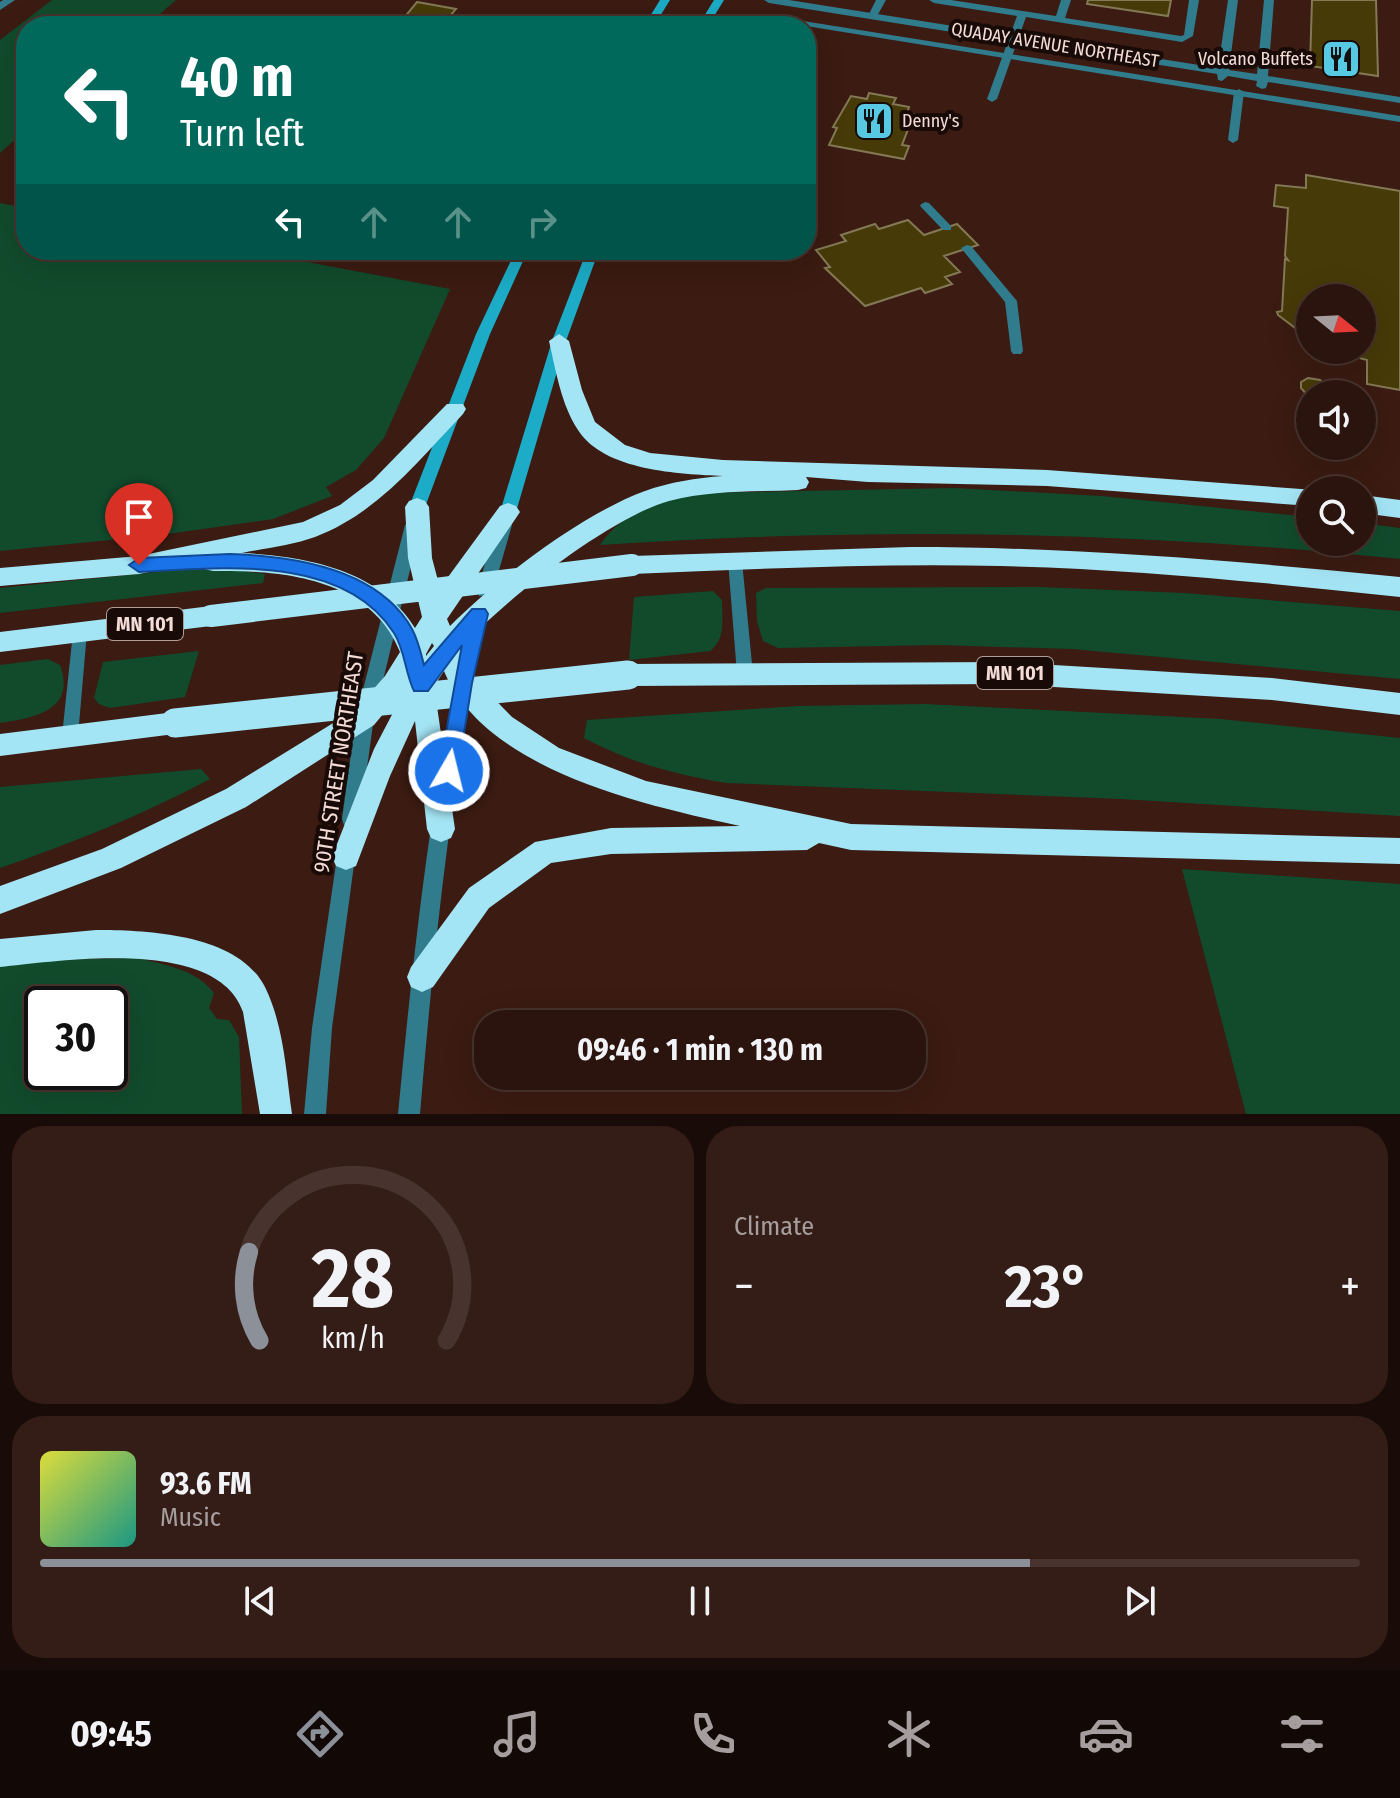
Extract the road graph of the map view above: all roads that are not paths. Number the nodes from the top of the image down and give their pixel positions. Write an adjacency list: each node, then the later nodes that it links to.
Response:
1 (10, 0): 10 (street)
2 (769, 0): 12 (street, QUADAY AVENUE NORTHEAST)
3 (881, 0): 12 (lane)
4 (934, 0): 9 (lane)
5 (1066, 0): 13 (lane)
6 (1194, 0): 13 (lane)
7 (1233, 0): 17 (street)
8 (1269, 0): 18 (street)
9 (994, 5): 11 (lane)
10 (0, 7)
11 (1022, 14): 13 (lane); 15 (lane)
12 (873, 16): 15 (street, QUADAY AVENUE NORTHEAST)
13 (1060, 20)
14 (816, 26): 16 (street, QUADAY AVENUE NORTHEAST)
15 (1014, 39): 16 (lane); 17 (street, QUADAY AVENUE NORTHEAST)
16 (1008, 55): 19 (street, QUADAY AVENUE NORTHEAST); 22 (lane)
17 (1223, 70): 18 (street, QUADAY AVENUE NORTHEAST); 19 (street)
18 (1263, 77): 21 (street); 23 (street, QUADAY AVENUE NORTHEAST)
19 (1220, 89): 20 (street, QUADAY AVENUE NORTHEAST)
20 (1239, 92): 21 (street, QUADAY AVENUE NORTHEAST); 25 (lane)
21 (1261, 95): 24 (street, QUADAY AVENUE NORTHEAST)
22 (992, 99)
23 (1400, 100)
24 (1400, 119)
25 (1233, 140)
26 (925, 205): 27 (lane)
27 (947, 228)
28 (967, 248): 32 (lane)
29 (517, 260): 33 (main road, 90TH STREET NORTHEAST)
30 (589, 260): 31 (main road)
31 (559, 341): 34 (highway); 39 (main road)
32 (1017, 351)
33 (455, 409): 37 (main road, 90TH STREET NORTHEAST); 41 (highway)
34 (868, 474): 35 (highway); 45 (highway)
35 (1296, 496)
36 (1376, 506): 38 (highway)
37 (417, 507): 44 (street, 90TH STREET NORTHEAST); 46 (highway)
38 (1400, 509)
39 (508, 512): 45 (street); 46 (highway)
40 (735, 561): 43 (highway, MN 101); 47 (highway, MN 101, bridge); 51 (lane)
41 (139, 565): 42 (highway); 44 (highway)
42 (0, 577)
43 (1400, 587)
44 (389, 613): 50 (highway); 55 (street, 90TH STREET NORTHEAST)
45 (479, 614): 49 (highway); 52 (street)
46 (435, 620): 49 (highway); 50 (highway)
47 (80, 632): 48 (highway, MN 101); 56 (lane)
48 (0, 642)
49 (446, 649): 52 (highway); 53 (highway)
50 (412, 656): 53 (highway); 55 (highway)
51 (745, 674): 54 (highway, MN 101); 56 (highway, MN 101, bridge)
52 (462, 683): 58 (street); 59 (highway)
53 (421, 685): 58 (highway); 61 (highway)
54 (1400, 704)
55 (365, 717): 61 (street, 90TH STREET NORTHEAST); 62 (highway)
56 (70, 736): 57 (highway, MN 101)
57 (0, 745)
58 (441, 829): 64 (street)
59 (851, 837): 60 (highway); 64 (highway)
60 (1400, 851)
61 (346, 857): 66 (street, 90TH STREET NORTHEAST)
62 (0, 900)
63 (0, 953): 65 (highway)
64 (422, 977): 67 (street)
65 (276, 1114)
66 (315, 1114)
67 (409, 1114)

